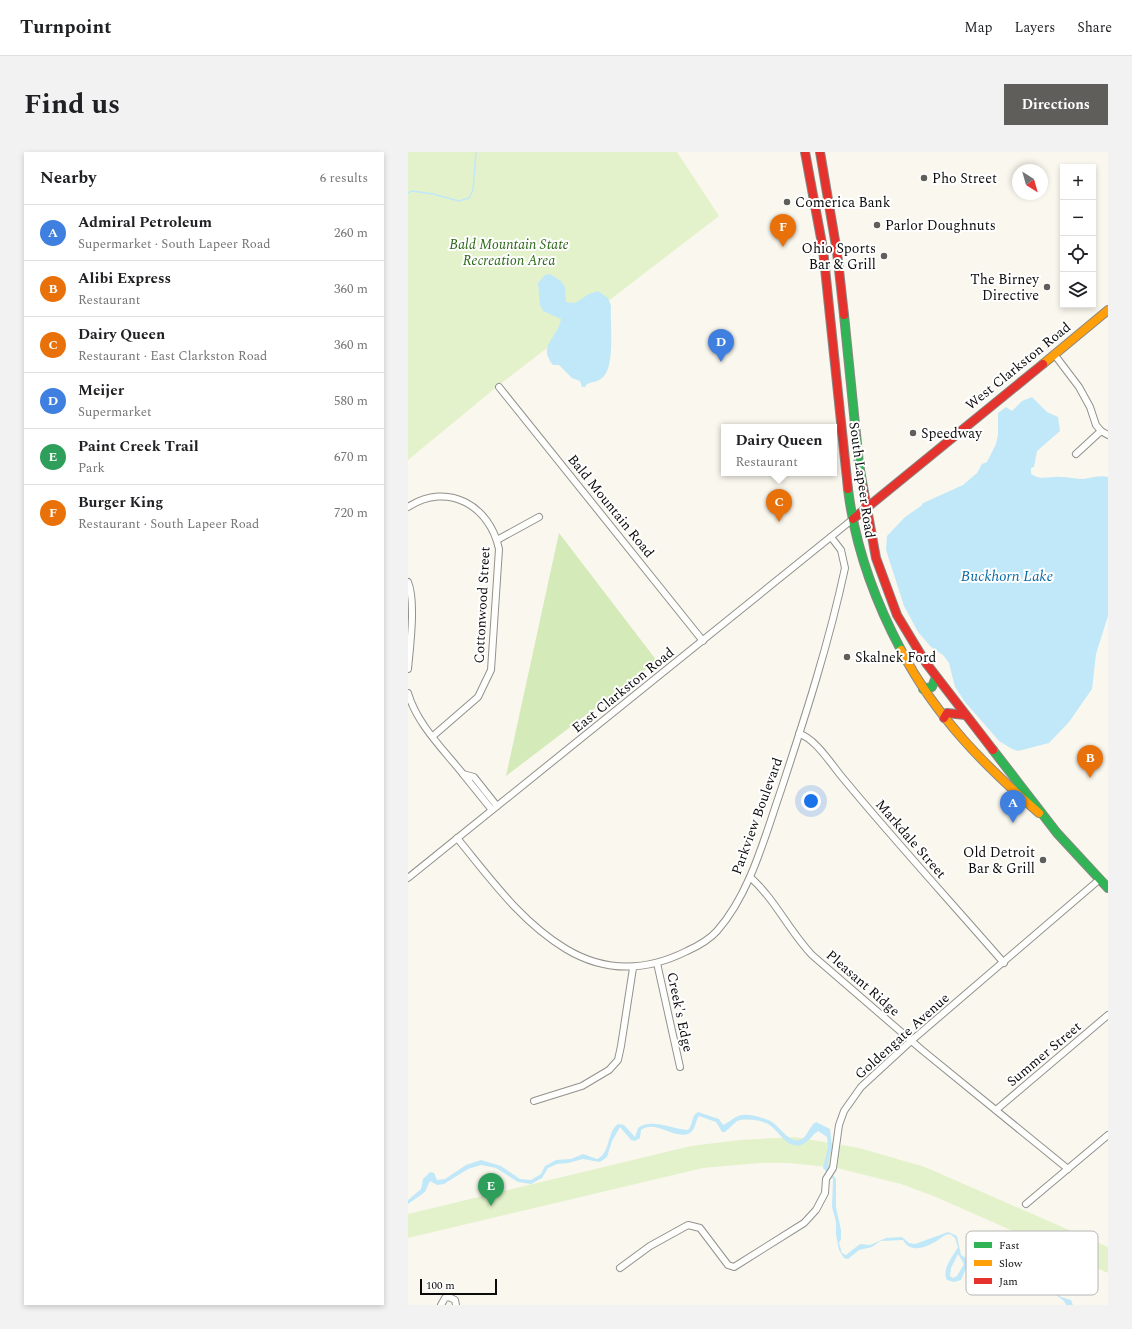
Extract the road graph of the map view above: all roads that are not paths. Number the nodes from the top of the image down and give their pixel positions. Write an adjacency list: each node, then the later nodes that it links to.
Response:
1 (805, 152): 4 (main road, South Lapeer Road)
2 (820, 152): 5 (main road, South Lapeer Road)
3 (1108, 310): 6 (main road, West Clarkston Road)
4 (830, 318): 5 (main road); 7 (main road, South Lapeer Road)
5 (844, 319): 11 (main road, South Lapeer Road)
6 (1054, 354): 9 (street); 14 (main road, West Clarkston Road)
7 (835, 364): 11 (main road); 16 (main road, South Lapeer Road)
8 (498, 387): 20 (street, Bald Mountain Road)
9 (1101, 431): 10 (street); 12 (street)
10 (1108, 435)
11 (856, 437): 14 (main road, South Lapeer Road)
12 (1076, 454)
13 (408, 506): 18 (street, Cottonwood Street)
14 (866, 508): 16 (main road, West Clarkston Road); 22 (main road, South Lapeer Road)
15 (539, 517): 18 (street)
16 (853, 519): 17 (street, East Clarkston Road); 23 (main road, South Lapeer Road)
17 (831, 537): 20 (street, East Clarkston Road); 27 (street, Parkview Boulevard)
18 (497, 540): 28 (street, Cottonwood Street)
19 (408, 582): 21 (street)
20 (703, 641): 29 (street, East Clarkston Road)
21 (408, 668)
22 (936, 677): 23 (main road); 25 (main road, South Lapeer Road)
23 (923, 689): 26 (main road, South Lapeer Road)
24 (408, 693): 28 (street)
25 (965, 715): 26 (main road); 30 (main road, South Lapeer Road)
26 (944, 718): 30 (main road, South Lapeer Road)
27 (799, 734): 32 (street, Parkview Boulevard); 37 (street, Markdale Street)
28 (433, 736): 29 (street)
29 (494, 808): 31 (street, East Clarkston Road)
30 (1049, 822): 34 (main road, South Lapeer Road)
31 (457, 838): 33 (street, East Clarkston Road); 38 (street, Parkview Boulevard)
32 (750, 877): 36 (street, Parkview Boulevard); 40 (street, Pleasant Ridge)
33 (408, 878)
34 (1100, 879): 35 (main road, South Lapeer Road); 37 (street, Goldengate Avenue)
35 (1108, 888)
36 (657, 963): 38 (street, Parkview Boulevard); 41 (street, Creek's Edge)
37 (1004, 963): 40 (street, Goldengate Avenue)
38 (633, 968): 42 (street)
39 (1108, 1015): 43 (street, Summer Street)
40 (911, 1040): 43 (street, Pleasant Ridge); 47 (street, Goldengate Avenue)
41 (680, 1067)
42 (534, 1101)
43 (996, 1110): 45 (street, Pleasant Ridge)
44 (1108, 1135): 45 (street)
45 (1068, 1169): 46 (street)
46 (1026, 1204)
47 (620, 1268)
48 (441, 1305): 49 (street)
49 (456, 1305)

